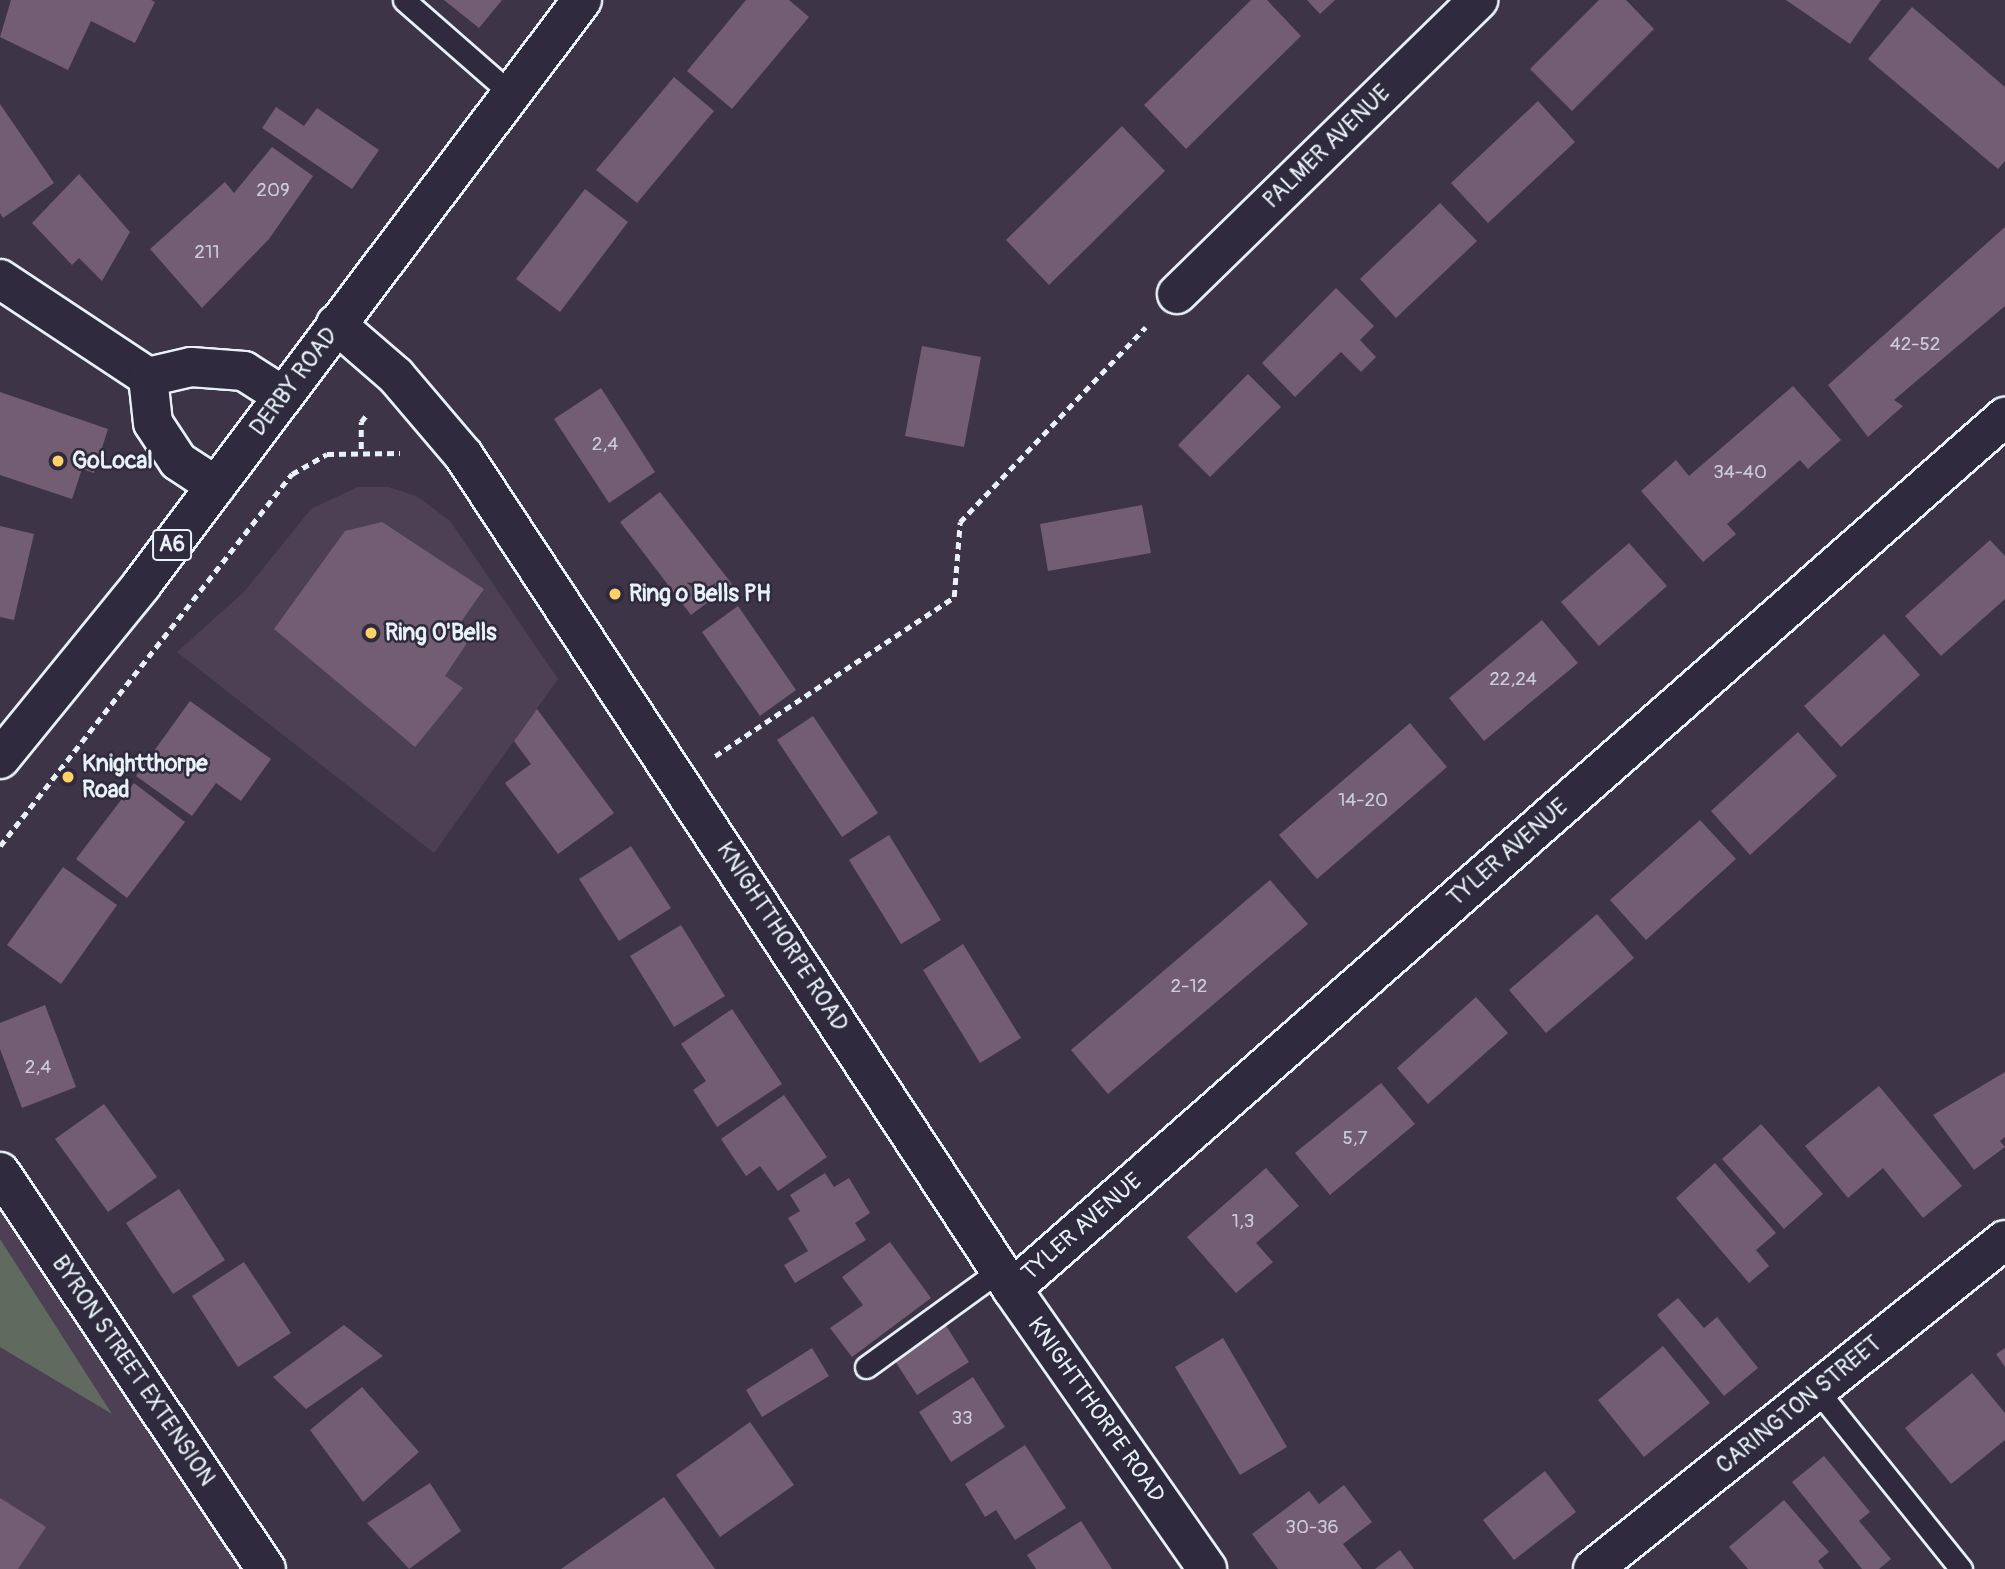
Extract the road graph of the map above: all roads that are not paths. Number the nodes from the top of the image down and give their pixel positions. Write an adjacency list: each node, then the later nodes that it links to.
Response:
1 (404, 0): 4 (lane)
2 (582, 0): 4 (main road, DERBY ROAD / A6)
3 (1478, 0): 6 (main road, PALMER AVENUE)
4 (509, 92): 7 (main road, DERBY ROAD / A6)
5 (0, 279): 8 (main road)
6 (1177, 294)
7 (336, 324): 9 (main road, DERBY ROAD / A6); 15 (main road, KNIGHTTHORPE ROAD)
8 (148, 377): 9 (main road); 11 (main road)
9 (283, 396): 11 (main road, DERBY ROAD / A6)
10 (2005, 416): 15 (main road, TYLER AVENUE)
11 (216, 486): 12 (main road, DERBY ROAD / A6)
12 (0, 759)
13 (0, 1172): 18 (main road, BYRON STREET EXTENSION)
14 (2005, 1240): 17 (main road, CARINGTON STREET)
15 (1006, 1280): 16 (lane); 19 (main road, KNIGHTTHORPE ROAD)
16 (866, 1367)
17 (1817, 1390): 20 (main road, CARINGTON STREET); 21 (lane)
18 (266, 1569)
19 (1207, 1569)
20 (1593, 1569)
21 (1961, 1569)

